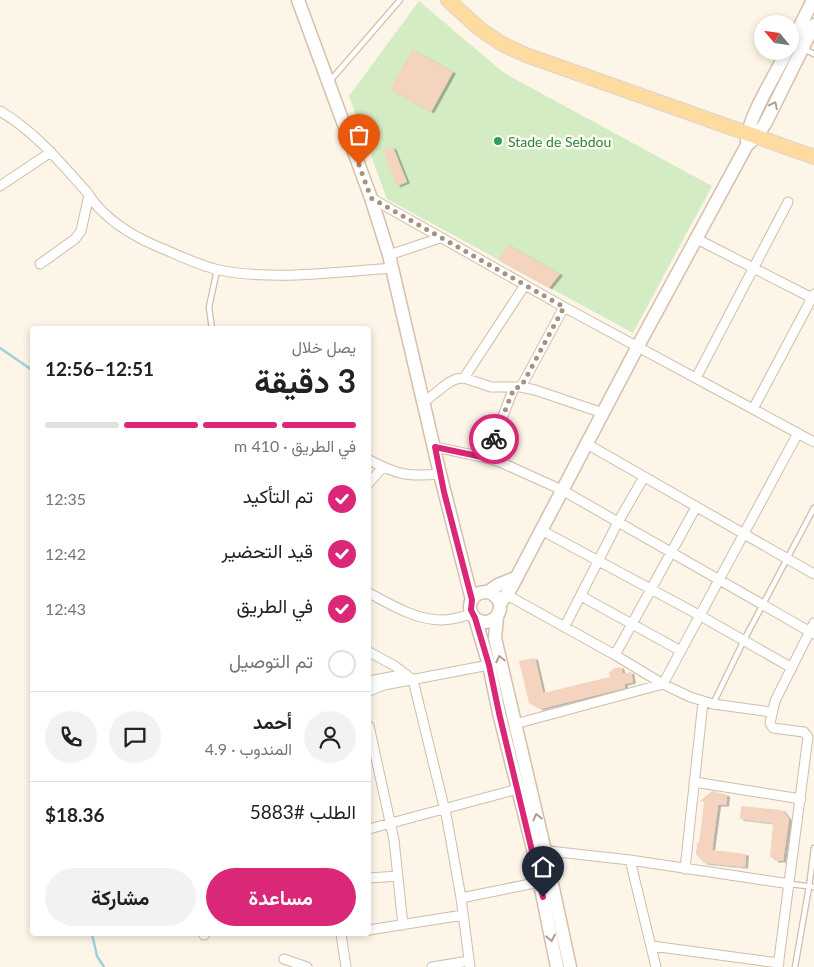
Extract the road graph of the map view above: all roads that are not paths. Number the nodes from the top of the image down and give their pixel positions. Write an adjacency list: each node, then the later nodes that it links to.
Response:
1 (298, 0): 9 (main road)
2 (400, 0): 9 (lane)
3 (448, 0): 11 (main road)
4 (813, 0): 6 (main road)
5 (814, 25): 7 (main road)
6 (799, 43)
7 (799, 46)
8 (792, 60): 11 (main road)
9 (329, 82): 17 (main road)
10 (0, 110): 12 (street)
11 (750, 137): 13 (main road); 20 (main road)
12 (51, 152): 15 (street); 16 (street)
13 (810, 155): 14 (street)
14 (814, 165)
15 (0, 186)
16 (89, 195): 22 (street); 25 (street)
17 (371, 198): 19 (street); 21 (main road)
18 (788, 202): 24 (street)
19 (440, 238): 21 (street); 26 (street)
20 (697, 239): 24 (street); 30 (main road)
21 (389, 255): 23 (main road)
22 (40, 264)
23 (392, 268): 25 (street); 34 (main road)
24 (753, 268): 27 (street); 32 (street)
25 (217, 270): 29 (lane)
26 (525, 285): 28 (street); 31 (street)
27 (813, 297): 35 (street)
28 (564, 307): 30 (street); 33 (street)
29 (212, 326)
30 (638, 346): 32 (street); 36 (main road)
31 (464, 378): 33 (street); 34 (street)
32 (696, 378): 35 (street)
33 (517, 387): 36 (street); 41 (street)
34 (424, 402): 40 (main road)
35 (753, 409): 37 (street)
36 (603, 413): 39 (main road)
37 (798, 433): 38 (street); 52 (street)
38 (814, 442)
39 (587, 444): 45 (street); 47 (main road)
40 (435, 447): 41 (street); 44 (main road)
41 (487, 458): 47 (street)
42 (371, 461): 43 (street)
43 (383, 468): 44 (street); 46 (street)
44 (440, 474): 59 (main road)
45 (644, 477): 48 (street); 50 (street)
46 (371, 480)
47 (562, 490): 50 (street); 51 (main road)
48 (696, 507): 52 (street); 53 (street)
49 (814, 508): 54 (lane)
50 (618, 522): 53 (street); 55 (street)
51 (541, 530): 55 (street); 57 (main road)
52 (744, 534): 54 (street); 58 (street)
53 (671, 552): 58 (street); 60 (street)
54 (787, 559): 56 (street); 66 (lane)
55 (598, 562): 60 (street); 63 (street)
56 (814, 574)
57 (515, 578): 61 (main road); 64 (main road)
58 (718, 579): 66 (street); 68 (street)
59 (466, 580): 61 (main road); 65 (main road)
60 (651, 590): 68 (street); 71 (street)
61 (486, 592): 64 (main road); 65 (main road)
62 (371, 595): 67 (street)
63 (581, 596): 71 (street); 72 (street)
64 (503, 599): 69 (main road); 72 (street)
65 (472, 600): 67 (main road)
66 (763, 604): 73 (street); 74 (lane)
67 (473, 616): 69 (main road); 78 (main road)
68 (699, 616): 74 (street); 75 (street)
69 (497, 617): 87 (main road, one-way to 69)
70 (814, 623): 73 (street)
71 (632, 625): 75 (street); 77 (street)
72 (566, 626): 77 (street)
73 (812, 633): 79 (street)
74 (744, 640): 79 (street); 85 (lane)
75 (681, 651): 82 (street)
76 (371, 653): 80 (street)
77 (615, 655): 82 (street)
78 (489, 665): 80 (street); 90 (main road)
79 (792, 668): 86 (street)
80 (410, 677): 81 (street); 83 (street); 92 (street)
81 (371, 681)
82 (663, 684): 84 (street); 87 (street)
83 (371, 690)
84 (703, 702): 85 (street); 89 (street)
85 (713, 704): 86 (street)
86 (771, 712): 91 (street)
87 (516, 724): 96 (main road, one-way to 87)
88 (371, 735): 93 (street)
89 (694, 782): 91 (street); 98 (street)
90 (518, 789): 92 (street); 96 (main road)
91 (801, 799): 102 (street)
92 (445, 808): 93 (street); 104 (street)
93 (391, 823): 94 (street); 99 (street)
94 (371, 828)
95 (814, 848): 103 (lane)
96 (539, 850): 97 (street); 101 (main road); 117 (main road)
97 (630, 860): 98 (street); 109 (street)
98 (685, 869): 102 (street)
99 (398, 876): 100 (street); 106 (street)
100 (371, 878)
101 (540, 882): 104 (street); 116 (main road, one-way to 116)
102 (790, 884): 103 (lane); 112 (street)
103 (812, 887): 119 (lane)
104 (461, 898): 105 (street)
105 (463, 915): 106 (street); 111 (street)
106 (403, 925): 107 (street)
107 (371, 930)
108 (341, 936): 114 (street)
109 (652, 946): 112 (street); 118 (street)
110 (284, 959): 113 (street)
111 (469, 964): 115 (street)
112 (779, 965)
113 (307, 967)
114 (346, 967)
115 (432, 967)
116 (557, 967)
117 (570, 967)
118 (656, 967)
119 (796, 967)

